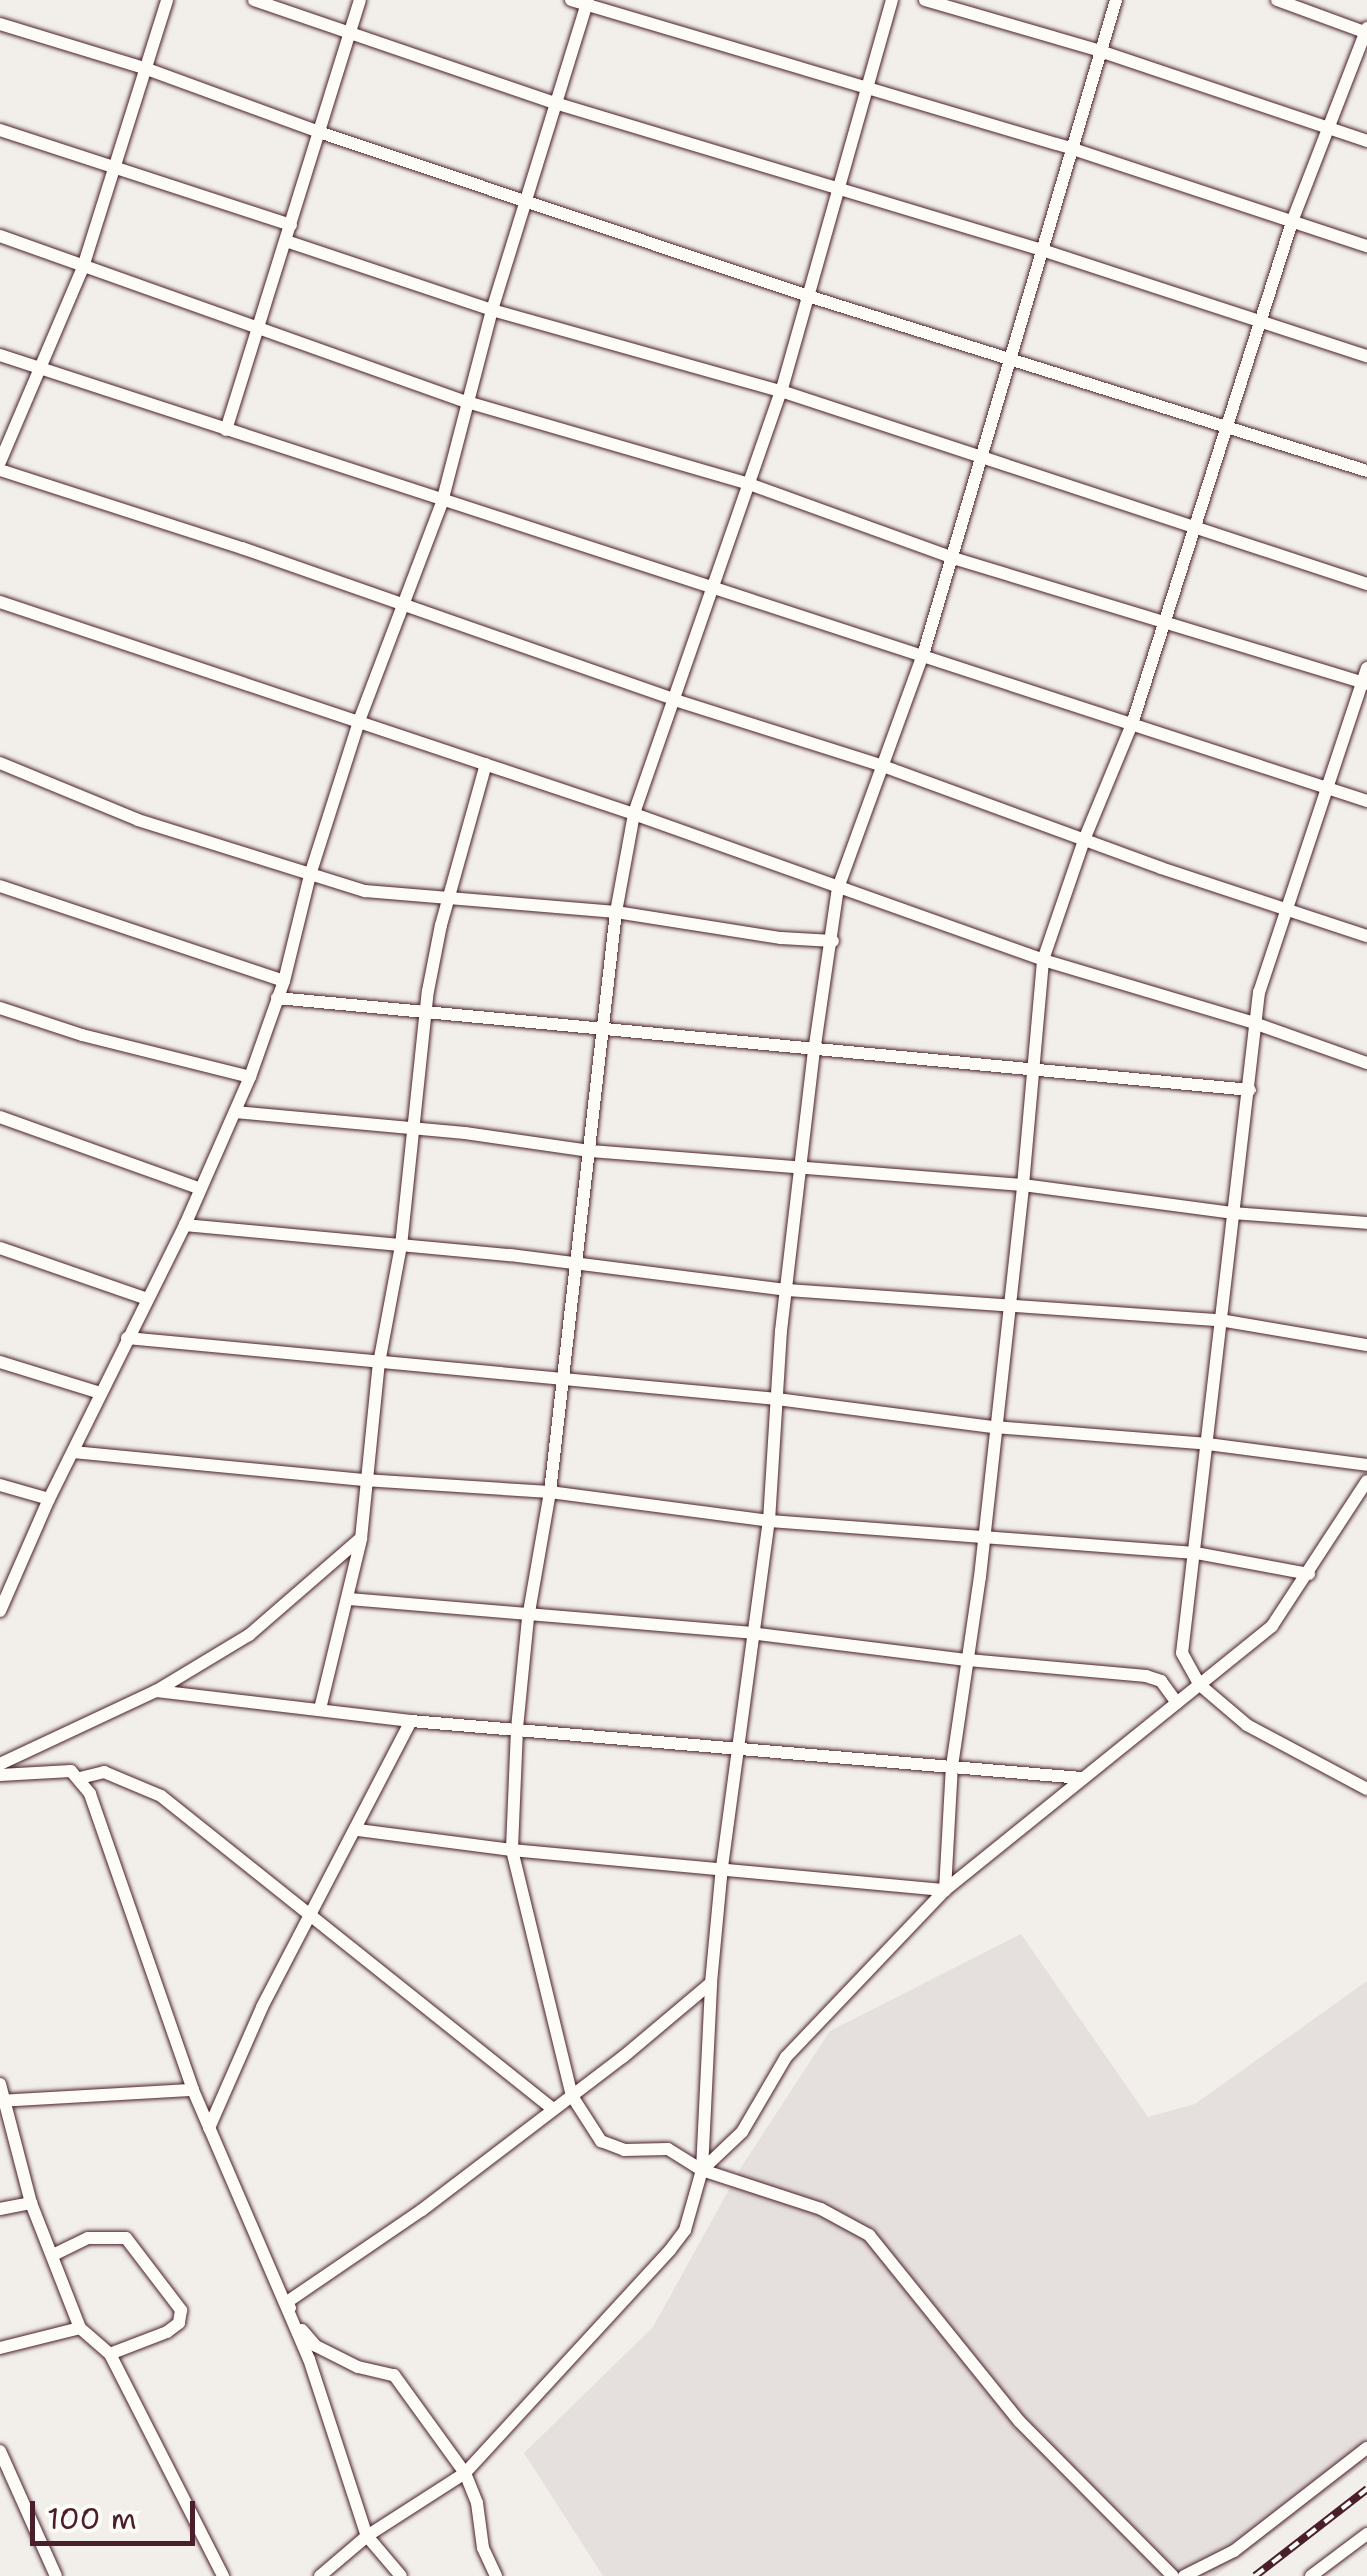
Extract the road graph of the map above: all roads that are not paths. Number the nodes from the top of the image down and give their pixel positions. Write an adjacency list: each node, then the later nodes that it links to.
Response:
1 (167, 0): 14 (street)
2 (254, 0): 12 (street)
3 (360, 0): 12 (street)
4 (571, 0): 9 (street)
5 (892, 0): 15 (street)
6 (926, 0): 13 (street)
7 (1116, 0): 13 (street)
8 (1277, 0): 11 (street)
9 (587, 3): 15 (street); 16 (street)
10 (0, 24): 14 (street)
11 (1367, 31): 18 (street)
12 (349, 33): 16 (street); 19 (street)
13 (1100, 51): 18 (street); 21 (street)
14 (148, 69): 19 (street); 22 (street)
15 (867, 86): 21 (street); 23 (street)
16 (554, 103): 23 (street); 24 (street)
17 (0, 130): 22 (street)
18 (1328, 130): 20 (street); 25 (street)
19 (319, 132): 24 (street); 26 (street)
20 (1367, 141)
21 (1070, 148): 25 (street); 30 (street)
22 (116, 169): 26 (street); 31 (street)
23 (837, 192): 30 (street); 32 (street)
24 (525, 198): 32 (street); 33 (street)
25 (1293, 219): 29 (street); 34 (street)
26 (291, 225): 28 (street)
27 (0, 236): 31 (street)
28 (286, 241): 33 (street); 35 (street)
29 (1367, 246)
30 (1039, 249): 34 (street); 37 (street)
31 (83, 267): 35 (street); 39 (street)
32 (808, 296): 37 (street); 40 (street)
33 (492, 310): 40 (street); 41 (street)
34 (1258, 321): 38 (street); 42 (street)
35 (257, 329): 41 (street); 43 (street)
36 (0, 355): 39 (street)
37 (1010, 356): 42 (street); 44 (street)
38 (1367, 356)
39 (43, 369): 43 (street); 45 (street)
40 (781, 391): 44 (street); 48 (street)
41 (467, 402): 48 (street); 49 (street)
42 (1225, 429): 47 (street); 50 (street)
43 (226, 430): 49 (street)
44 (982, 459): 50 (street); 51 (street)
45 (0, 462)
46 (0, 470): 55 (street)
47 (1367, 471)
48 (750, 484): 51 (street); 53 (street)
49 (442, 502): 53 (street); 55 (street)
50 (1193, 526): 52 (street); 56 (street)
51 (953, 558): 56 (street); 57 (street)
52 (1367, 584)
53 (712, 586): 57 (street); 59 (street)
54 (0, 602): 60 (street)
55 (405, 606): 59 (street); 60 (street)
56 (1164, 623): 58 (street); 61 (street)
57 (922, 655): 61 (street); 64 (street)
58 (1365, 678): 65 (street)
59 (674, 700): 64 (street); 67 (street)
60 (359, 720): 63 (street); 69 (street)
61 (1132, 724): 65 (street); 68 (street)
62 (0, 763): 69 (street)
63 (486, 764): 67 (street); 72 (street)
64 (880, 765): 68 (street); 71 (street)
65 (1328, 788): 66 (street); 73 (street)
66 (1367, 801)
67 (634, 814): 71 (street); 74 (street)
68 (1084, 840): 73 (street); 77 (street)
69 (310, 875): 72 (street); 78 (street)
70 (0, 886): 78 (street)
71 (838, 888): 76 (street); 77 (street)
72 (448, 900): 74 (street); 81 (street)
73 (1287, 909): 75 (street); 82 (street)
74 (616, 912): 76 (street); 83 (street)
75 (1367, 936)
76 (833, 942): 84 (street)
77 (1043, 960): 82 (street); 86 (street)
78 (284, 981): 79 (street)
79 (277, 998): 81 (street); 87 (street)
80 (0, 1008): 87 (street)
81 (424, 1013): 83 (street); 91 (street)
82 (1254, 1022): 85 (street); 88 (street)
83 (606, 1030): 84 (street); 92 (street)
84 (814, 1052): 86 (street); 93 (street)
85 (1367, 1063)
86 (1034, 1070): 88 (street); 94 (street)
87 (250, 1077): 89 (street)
88 (1250, 1090): 96 (street)
89 (235, 1112): 91 (street); 95 (street)
90 (0, 1117): 95 (street)
91 (411, 1129): 92 (street); 99 (street)
92 (590, 1152): 93 (street); 101 (street)
93 (801, 1167): 94 (street); 102 (street)
94 (1024, 1185): 96 (street); 104 (street)
95 (198, 1188): 98 (street)
96 (1232, 1213): 97 (street); 105 (street)
97 (1367, 1224)
98 (186, 1226): 99 (street); 103 (street)
99 (401, 1246): 101 (street); 109 (street)
100 (0, 1248): 103 (street)
101 (575, 1264): 102 (street); 110 (street)
102 (786, 1290): 104 (street); 112 (street)
103 (147, 1299): 106 (street)
104 (1006, 1306): 105 (street); 113 (street)
105 (1220, 1320): 107 (street); 114 (street)
106 (127, 1338): 109 (street); 111 (street)
107 (1367, 1346)
108 (0, 1362): 111 (street)
109 (379, 1362): 110 (street); 117 (street)
110 (564, 1381): 112 (street); 120 (street)
111 (100, 1393): 115 (street)
112 (777, 1400): 113 (street); 122 (street)
113 (994, 1427): 114 (street); 124 (street)
114 (1208, 1444): 116 (street); 125 (street)
115 (73, 1452): 117 (street); 121 (street)
116 (1367, 1466)
117 (364, 1480): 120 (street); 123 (street)
118 (1367, 1481): 126 (street)
119 (0, 1485): 121 (street)
120 (550, 1492): 122 (street); 130 (street)
121 (49, 1499): 127 (street)
122 (768, 1521): 124 (street); 131 (street)
123 (361, 1538): 128 (street); 134 (street)
124 (984, 1539): 125 (street); 132 (street)
125 (1196, 1553): 126 (street); 133 (street)
126 (1309, 1574): 133 (street)
127 (4, 1591): 129 (street)
128 (348, 1600): 130 (street); 136 (street)
129 (0, 1612)
130 (528, 1618): 131 (street); 138 (street)
131 (750, 1633): 132 (street); 139 (street)
132 (968, 1660): 135 (street); 141 (street)
133 (1200, 1685): 135 (street); 145 (street)
134 (156, 1691): 136 (street); 140 (street)
135 (1177, 1703): 144 (street)
136 (320, 1709): 137 (street)
137 (411, 1721): 138 (street); 146 (street)
138 (517, 1729): 139 (street); 147 (street)
139 (738, 1748): 141 (street); 148 (street)
140 (0, 1764)
141 (952, 1766): 144 (street); 149 (street)
142 (0, 1775): 143 (street)
143 (80, 1778): 150 (street); 153 (street)
144 (1082, 1778): 149 (street)
145 (1367, 1789)
146 (358, 1830): 147 (street); 150 (street)
147 (512, 1850): 148 (street); 154 (street)
148 (722, 1868): 149 (street); 151 (street)
149 (945, 1890): 158 (street)
150 (311, 1914): 156 (street); 157 (street)
151 (711, 1982): 154 (street); 158 (street)
152 (0, 2084): 155 (street)
153 (193, 2090): 155 (street); 157 (street)
154 (572, 2096): 156 (street); 158 (street)
155 (2, 2101): 159 (street)
156 (553, 2109): 162 (street)
157 (209, 2128): 162 (street)
158 (702, 2170): 168 (street); 176 (street)
159 (31, 2203): 160 (street); 161 (street)
160 (0, 2210)
161 (52, 2255): 163 (street); 165 (street)
162 (288, 2302): 168 (street); 170 (street)
163 (80, 2328): 164 (street); 165 (street)
164 (0, 2348)
165 (110, 2354): 172 (street)
166 (1367, 2448): 177 (street)
167 (0, 2451): 171 (street)
168 (465, 2474): 170 (street); 175 (street)
169 (1367, 2534): 178 (street)
170 (367, 2536): 173 (street); 174 (street)
171 (56, 2576)
172 (223, 2576)
173 (320, 2576)
174 (400, 2576)
175 (496, 2576)
176 (1173, 2576)
177 (1184, 2576)
178 (1312, 2576)

